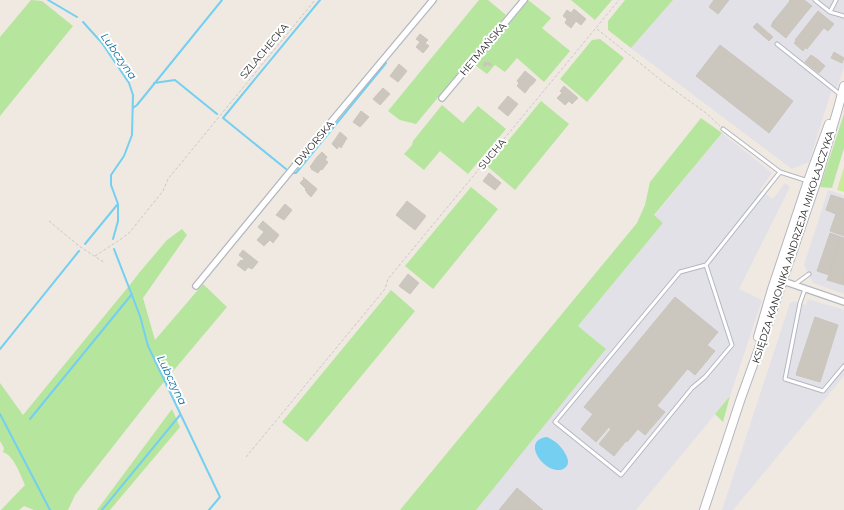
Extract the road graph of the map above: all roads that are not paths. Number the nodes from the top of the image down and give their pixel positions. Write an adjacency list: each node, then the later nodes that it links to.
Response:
1 (434, 0): 18 (street, DWORSKA)
2 (524, 0): 10 (street, HETMAŃSKA)
3 (815, 0): 5 (lane)
4 (836, 0): 5 (lane)
5 (830, 12): 6 (lane)
6 (844, 16)
7 (777, 44): 9 (lane)
8 (844, 86): 9 (main road, KSIĘDZA KANONIKA ANDRZEJA MIKOŁAJCZYKA)
9 (841, 95): 13 (main road, KSIĘDZA KANONIKA ANDRZEJA MIKOŁAJCZYKA)
10 (442, 98)
11 (723, 129): 12 (lane)
12 (780, 172): 13 (lane); 14 (lane)
13 (812, 182): 16 (main road, KSIĘDZA KANONIKA ANDRZEJA MIKOŁAJCZYKA)
14 (706, 265): 14 (lane)
15 (809, 274): 17 (lane)
16 (779, 280): 17 (street); 22 (main road, KSIĘDZA KANONIKA ANDRZEJA MIKOŁAJCZYKA)
17 (793, 285): 19 (street)
18 (196, 286)
19 (806, 289): 20 (street); 21 (lane)
20 (844, 302)
21 (844, 366)
22 (704, 510)

